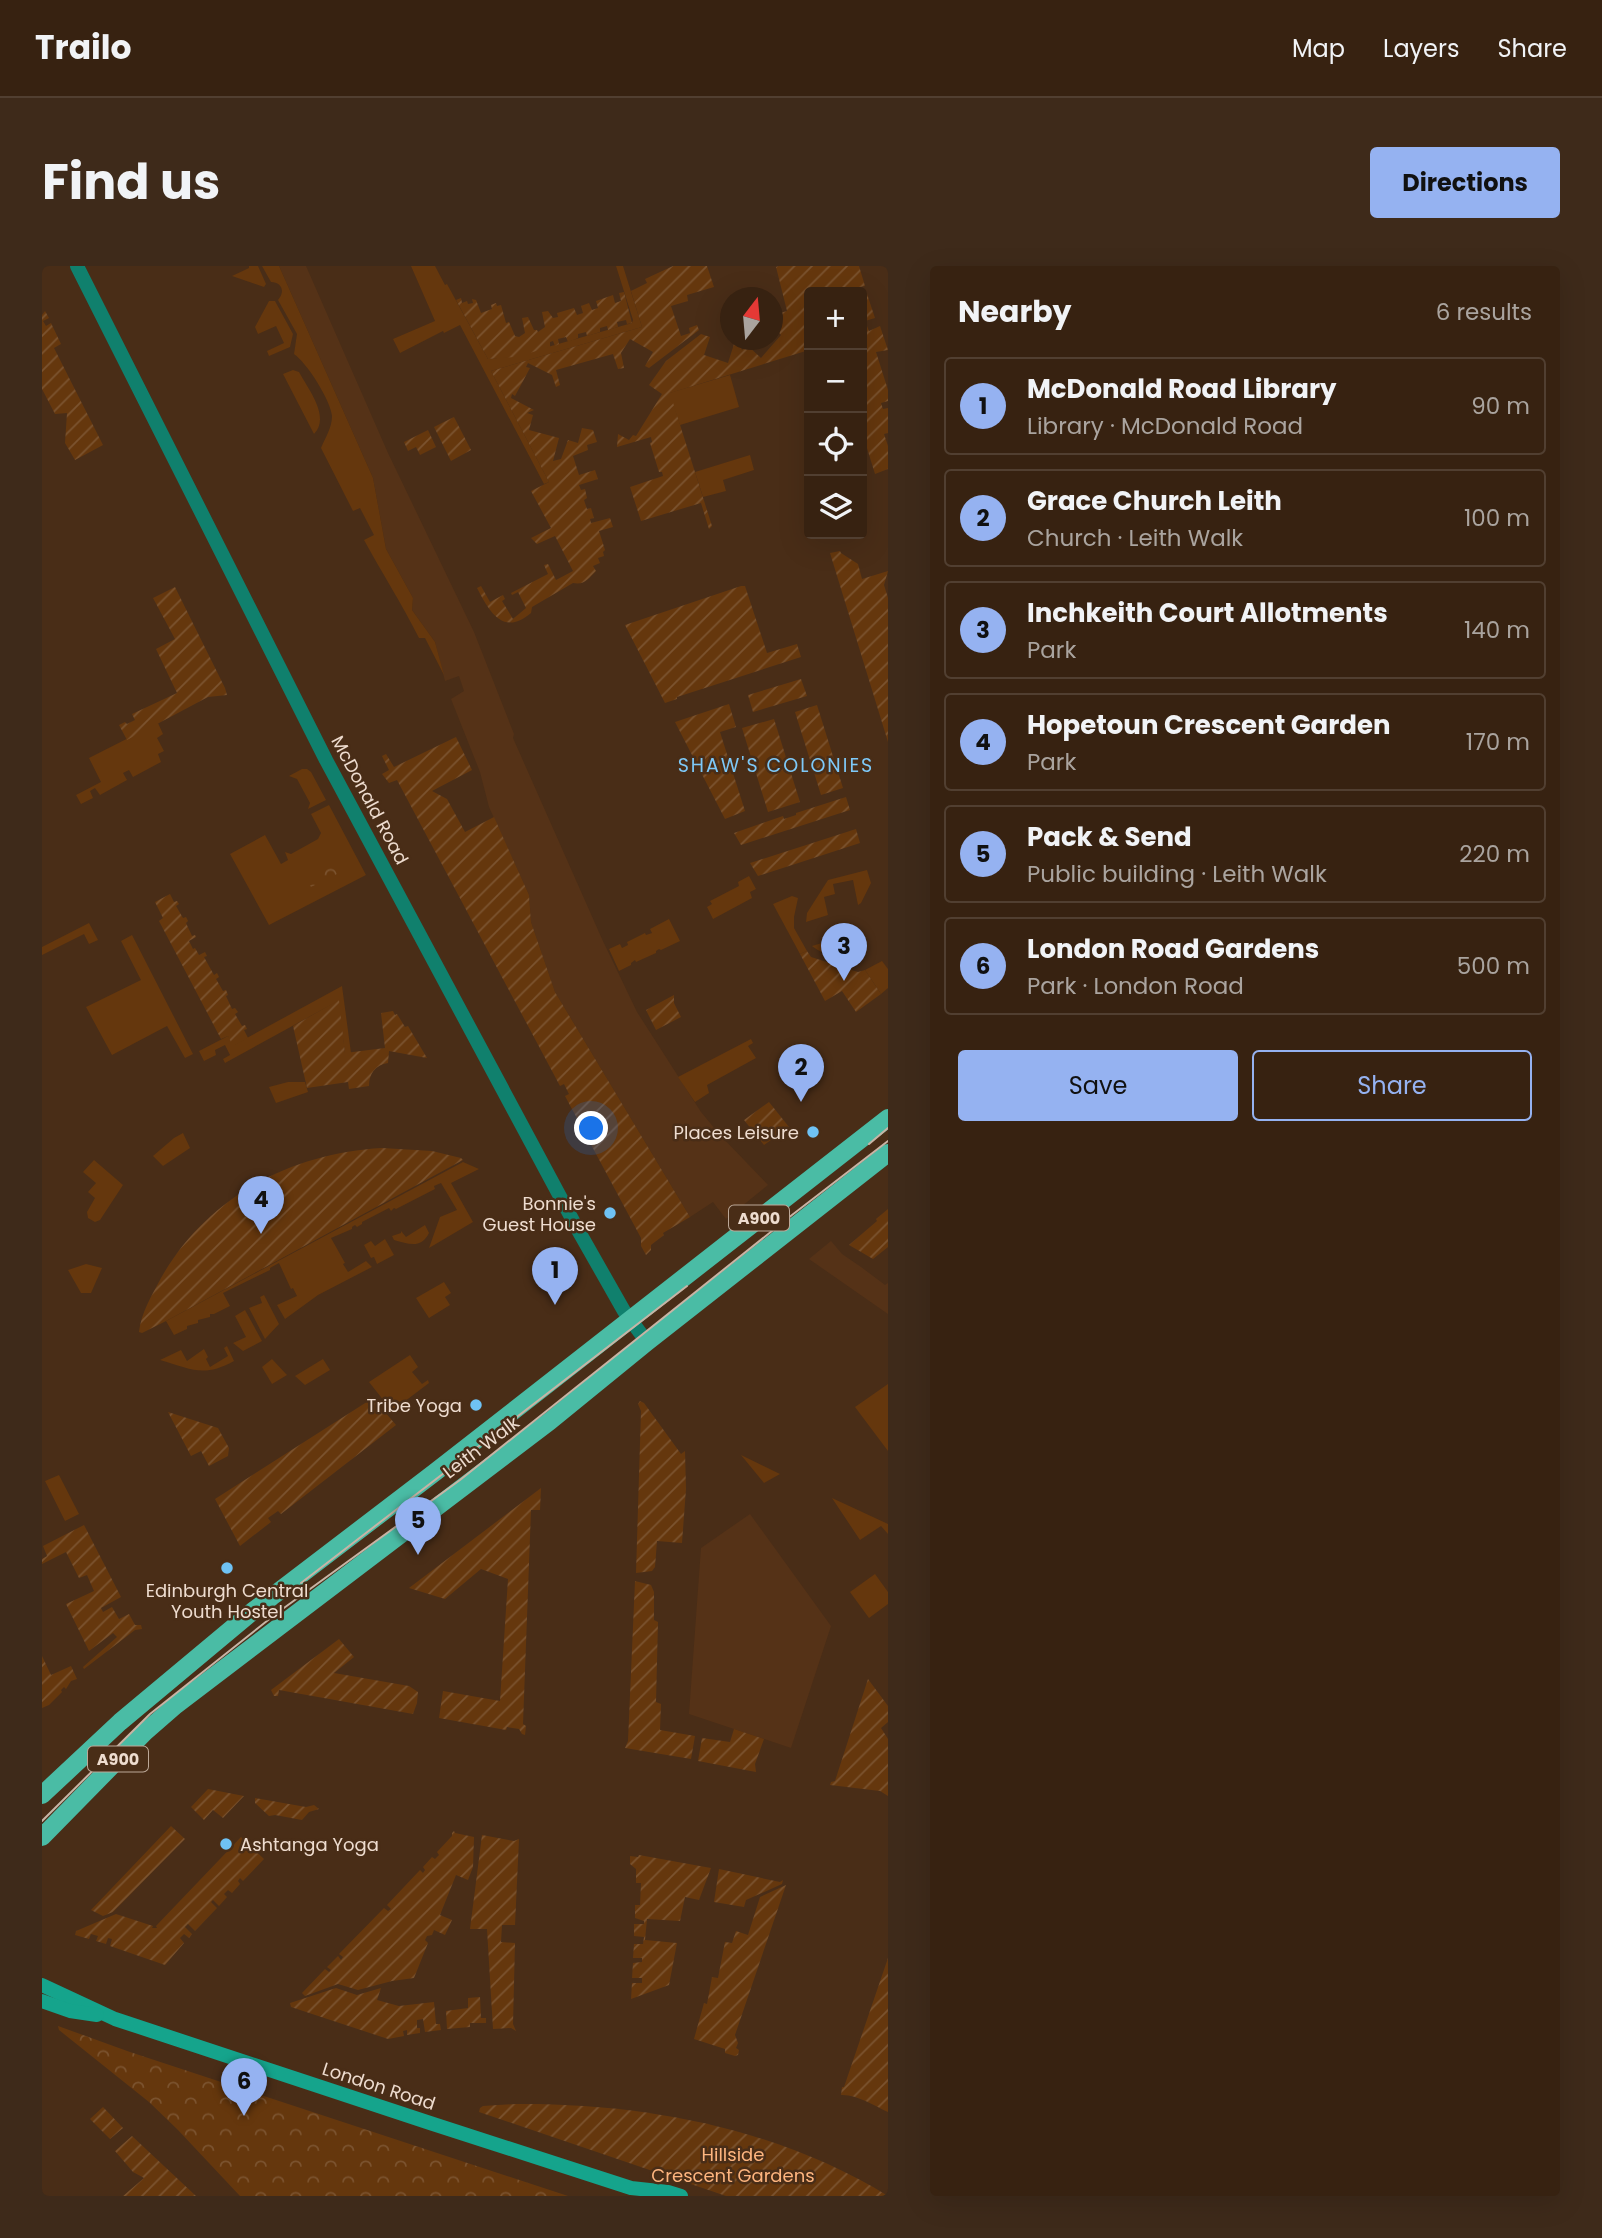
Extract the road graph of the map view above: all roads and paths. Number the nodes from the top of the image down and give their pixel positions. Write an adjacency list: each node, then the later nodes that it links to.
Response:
1 (77, 266): 4 (street, McDonald Road)
2 (888, 1118): 4 (main road, Leith Walk / A900)
3 (888, 1153): 5 (main road, Leith Walk / A900)
4 (630, 1319): 5 (street, McDonald Road); 6 (main road, Leith Walk / A900)
5 (647, 1342): 7 (main road, Leith Walk / A900)
6 (42, 1795)
7 (42, 1837)
8 (42, 1985): 10 (main road, London Road)
9 (42, 2001): 10 (main road, London Road)
10 (115, 2019): 11 (main road, London Road)
11 (637, 2192): 12 (main road, London Road)
12 (681, 2196)

